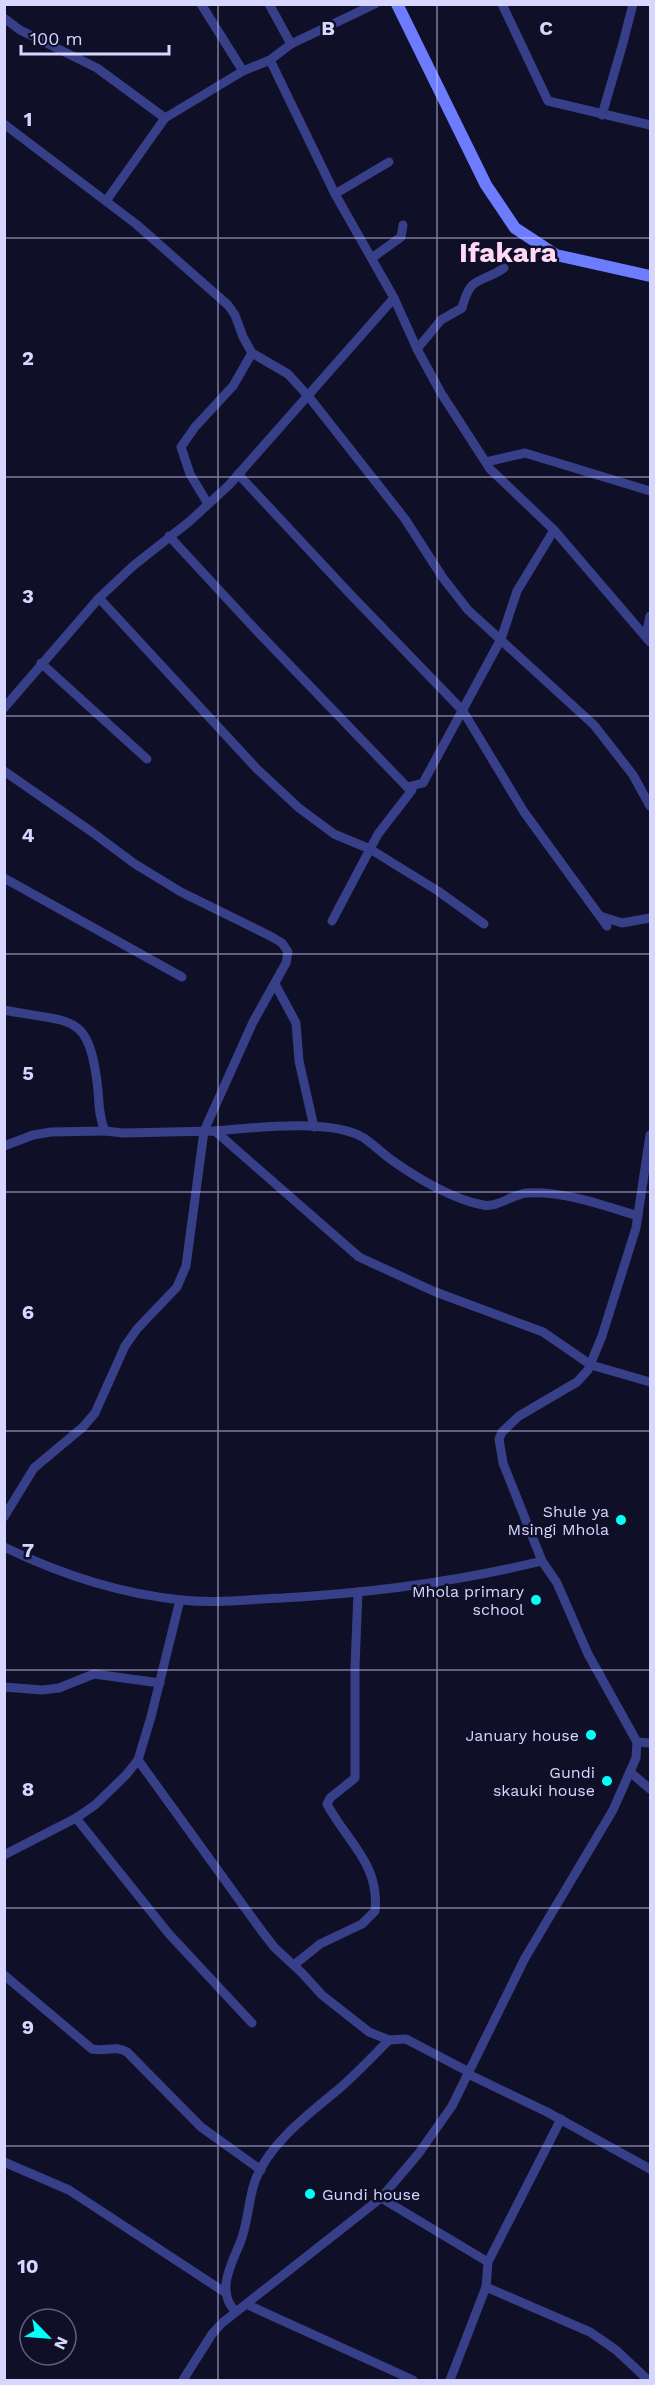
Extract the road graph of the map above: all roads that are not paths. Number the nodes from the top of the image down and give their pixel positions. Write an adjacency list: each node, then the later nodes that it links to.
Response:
1 (201, 4): 10 (street)
2 (269, 4): 8 (street)
3 (375, 4): 8 (street)
4 (397, 4): 21 (main road)
5 (502, 4): 11 (street)
6 (633, 4): 11 (street)
7 (4, 18): 12 (street)
8 (291, 44): 9 (street)
9 (270, 60): 10 (street); 16 (street)
10 (243, 71): 12 (street)
11 (602, 115): 14 (street)
12 (165, 118): 17 (street)
13 (4, 124): 17 (street)
14 (651, 125)
15 (389, 162): 16 (street)
16 (335, 194): 19 (street)
17 (106, 201): 24 (street)
18 (403, 225): 19 (street)
19 (372, 258): 22 (street)
20 (504, 268): 23 (street)
21 (651, 276)
22 (394, 298): 23 (street); 25 (street)
23 (417, 349): 26 (street)
24 (252, 353): 25 (street); 29 (street)
25 (309, 397): 27 (street); 34 (street)
26 (486, 462): 28 (street); 30 (street)
27 (238, 474): 29 (street); 38 (street)
28 (651, 491)
29 (208, 504): 31 (street)
30 (554, 530): 34 (street); 35 (street)
31 (169, 536): 32 (street); 41 (street)
32 (99, 598): 36 (street); 43 (street)
33 (651, 616): 35 (street)
34 (501, 639): 38 (street); 42 (street)
35 (648, 639)
36 (42, 663): 37 (street); 39 (street)
37 (4, 708)
38 (463, 711): 41 (street); 45 (street)
39 (147, 759)
40 (4, 771): 51 (street)
41 (407, 787): 43 (street)
42 (651, 806)
43 (370, 849): 47 (street); 48 (street)
44 (4, 879): 50 (street)
45 (600, 916): 46 (street); 49 (street)
46 (651, 918)
47 (332, 921)
48 (484, 924)
49 (608, 926)
50 (182, 977)
51 (274, 984): 53 (street); 55 (street)
52 (4, 1010): 54 (street)
53 (314, 1127): 56 (street); 59 (street)
54 (105, 1131): 55 (street); 58 (street)
55 (204, 1131): 56 (street); 62 (street)
56 (215, 1131): 60 (street)
57 (651, 1135): 59 (street)
58 (4, 1146)
59 (638, 1216): 60 (street)
60 (591, 1365): 61 (street); 64 (street)
61 (651, 1382)
62 (4, 1517)
63 (4, 1547): 66 (street)
64 (543, 1561): 65 (street); 69 (street)
65 (358, 1592): 66 (street); 76 (street)
66 (180, 1600): 67 (street)
67 (160, 1683): 68 (street); 71 (street)
68 (4, 1686)
69 (637, 1742): 70 (street); 72 (street)
70 (651, 1743)
71 (138, 1760): 74 (street); 76 (street)
72 (630, 1772): 73 (street); 80 (street)
73 (651, 1789)
74 (76, 1818): 75 (street); 78 (street)
75 (4, 1855)
76 (294, 1965): 79 (street)
77 (4, 1975): 84 (street)
78 (252, 2024)
79 (389, 2040): 80 (street); 84 (street)
80 (469, 2073): 81 (street); 85 (street)
81 (561, 2119): 83 (street); 86 (street)
82 (4, 2162): 88 (street)
83 (651, 2169)
84 (261, 2170): 88 (street)
85 (381, 2198): 86 (street); 89 (street)
86 (488, 2262): 87 (street)
87 (486, 2287): 93 (street); 94 (street)
88 (226, 2293): 90 (street)
89 (248, 2305): 90 (street); 92 (street)
90 (235, 2311): 91 (street)
91 (183, 2380)
92 (413, 2380)
93 (450, 2380)
94 (648, 2380)

